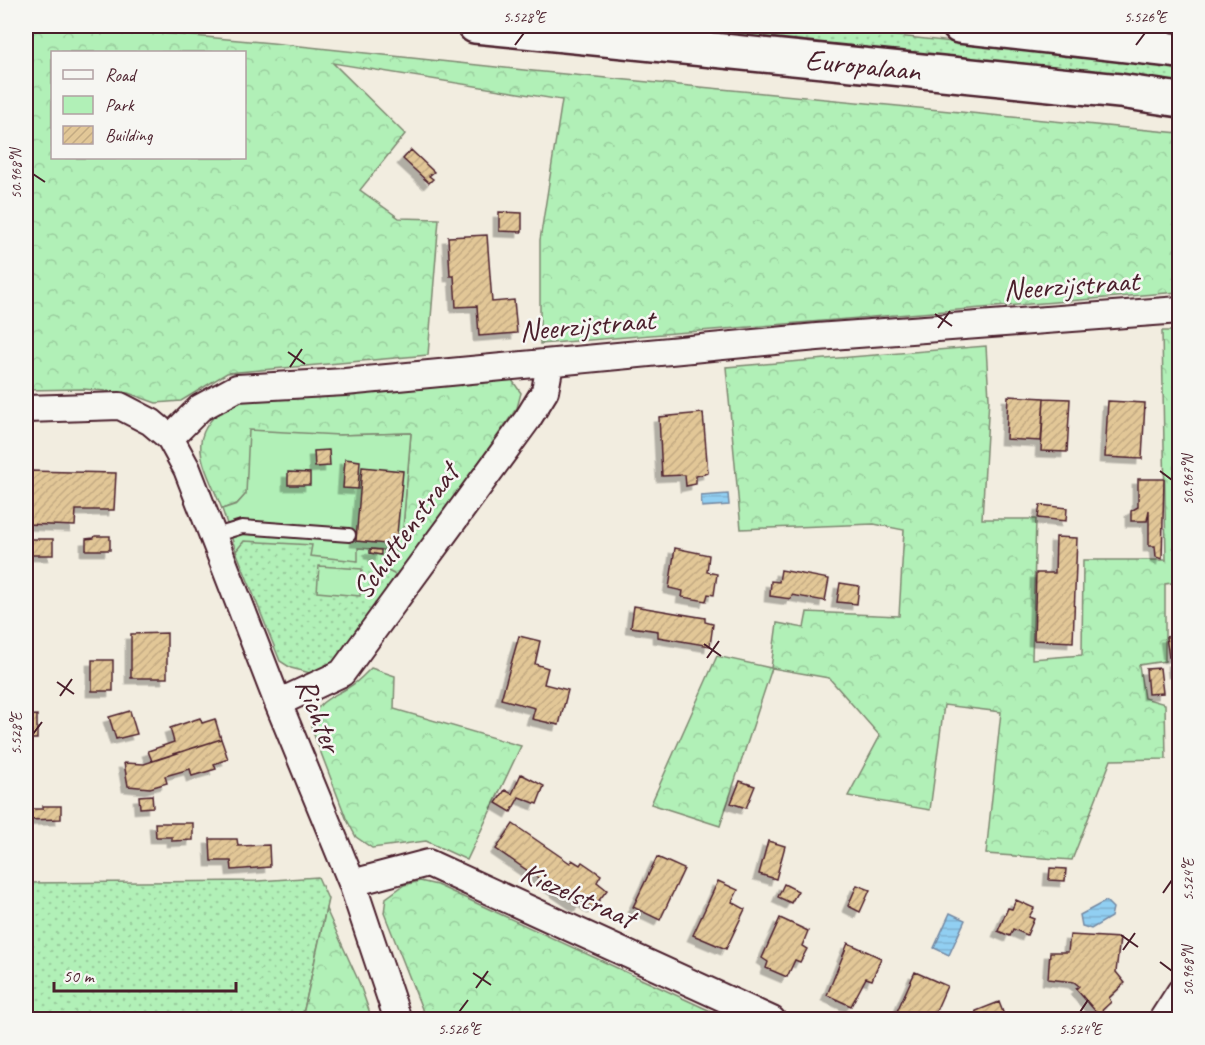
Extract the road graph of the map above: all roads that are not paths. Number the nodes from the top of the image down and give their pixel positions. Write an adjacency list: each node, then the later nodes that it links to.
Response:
1 (475, 26): 4 (highway, Europalaan)
2 (959, 26): 3 (highway)
3 (1179, 51)
4 (1179, 100)
5 (1179, 310): 6 (street, Neerzijstraat)
6 (550, 364): 8 (street, Neerzijstraat); 11 (street, Schuttenstraat)
7 (26, 409): 8 (street)
8 (170, 438): 10 (street, Richter)
9 (349, 535): 10 (lane)
10 (213, 536): 11 (street, Richter)
11 (278, 703): 12 (street, Richter)
12 (352, 883): 14 (street, Richter); 15 (street, Kiezelstraat)
13 (1179, 992): 16 (street)
14 (398, 1020)
15 (772, 1020)
16 (1162, 1020)

